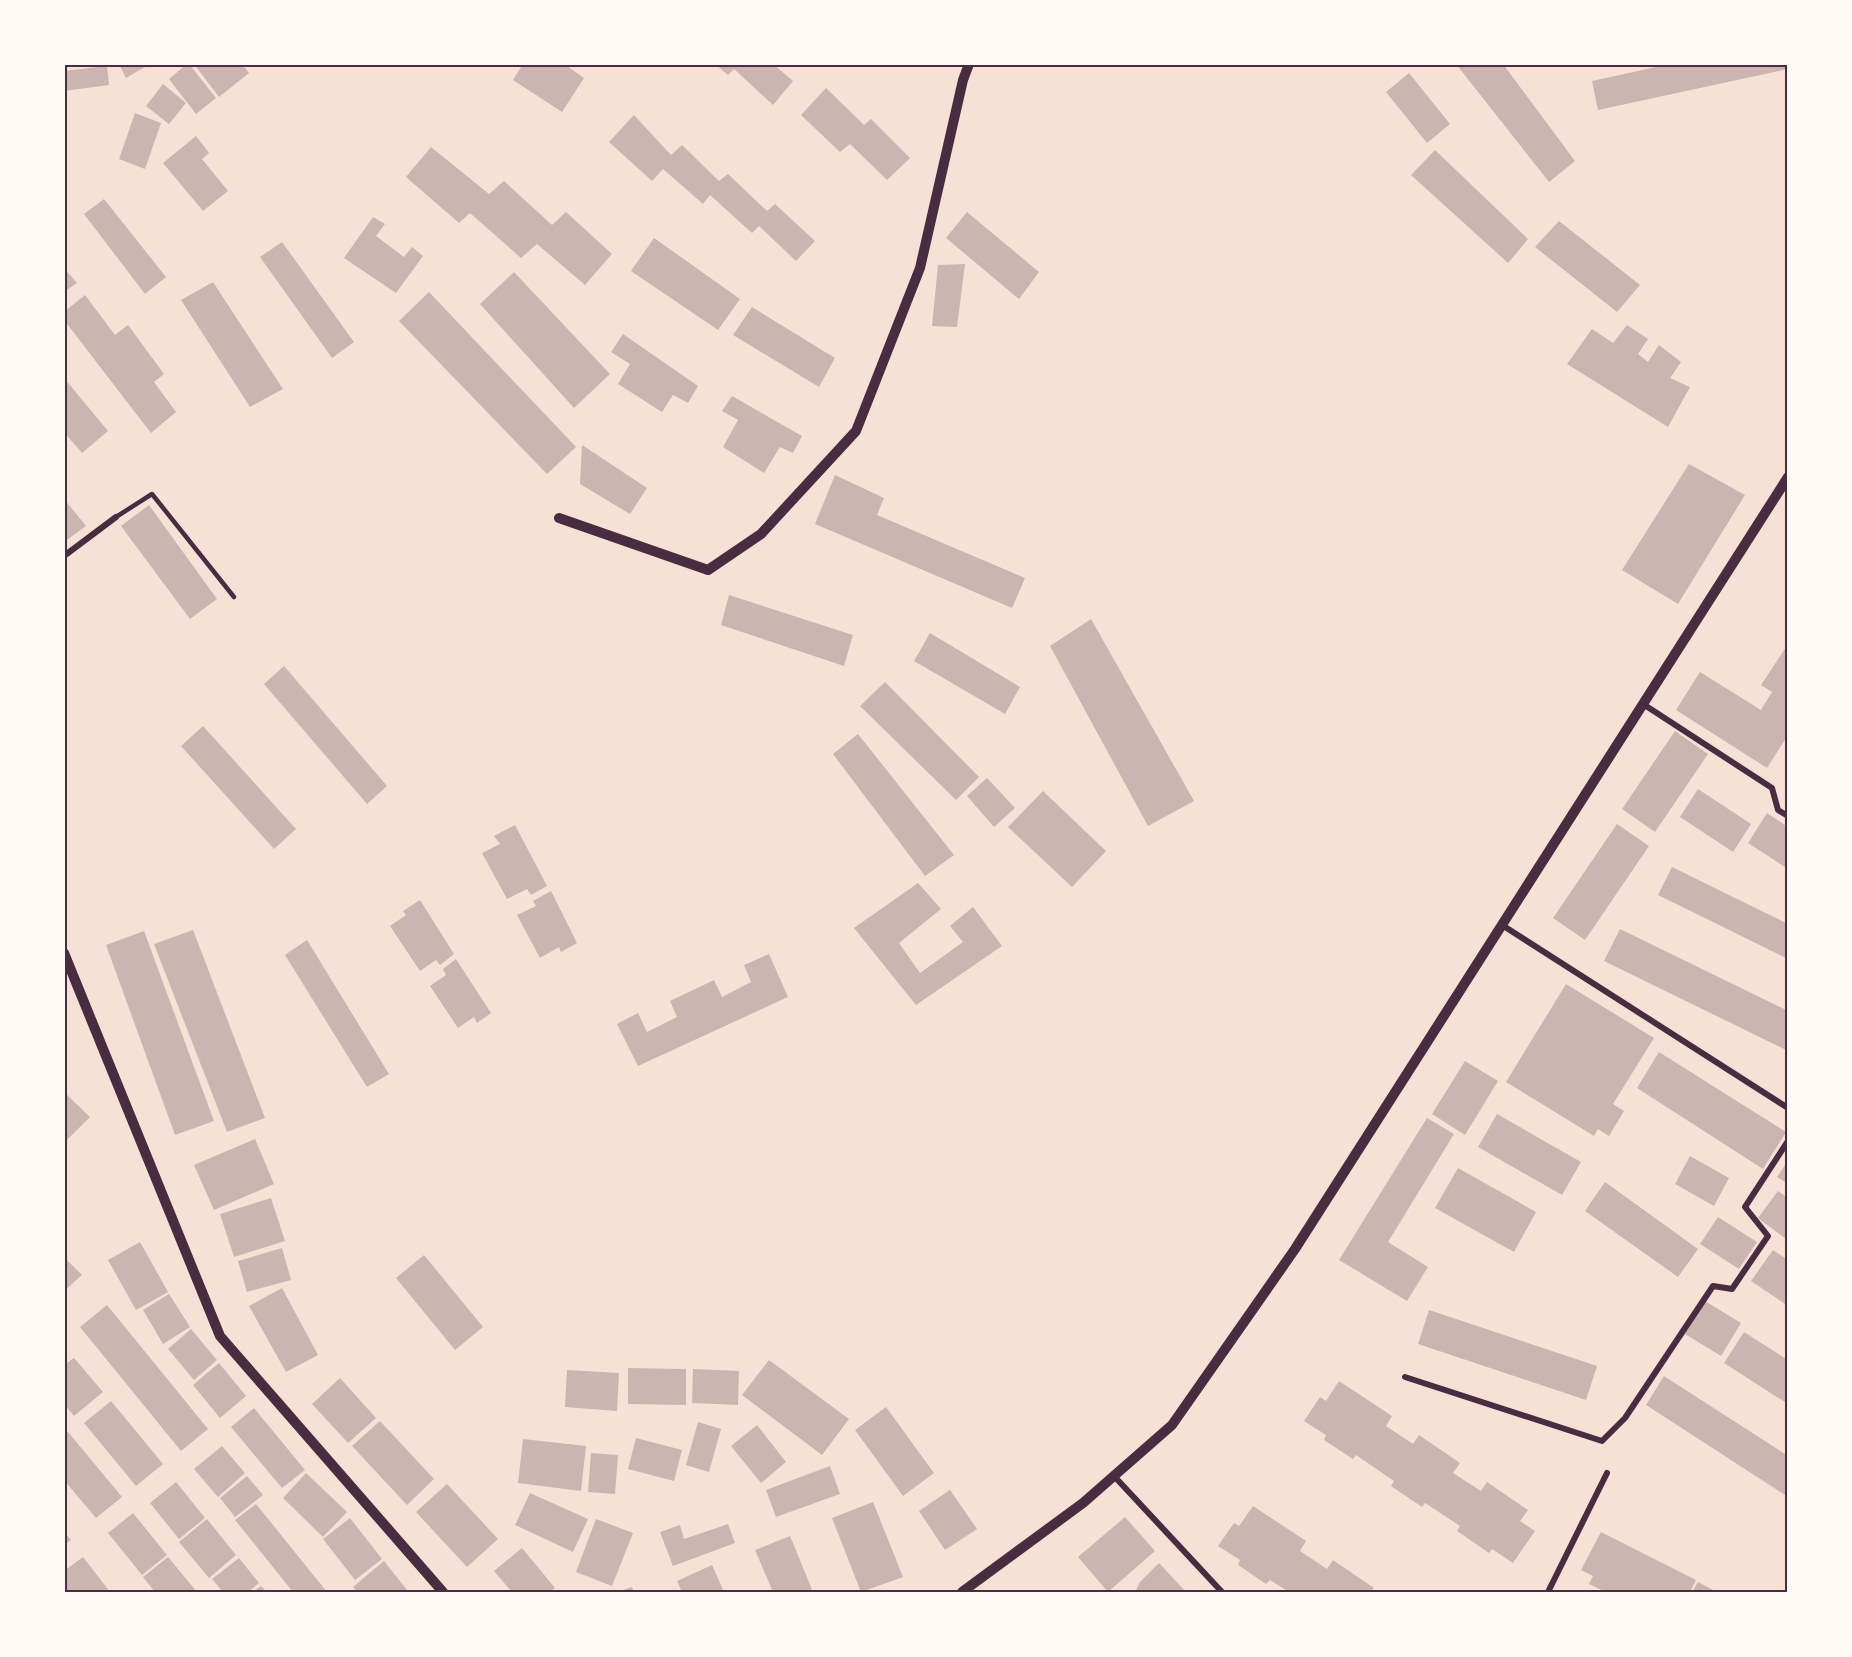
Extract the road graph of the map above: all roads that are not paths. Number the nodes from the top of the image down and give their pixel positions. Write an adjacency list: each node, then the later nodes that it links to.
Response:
1 (969, 64): 4 (street)
2 (1788, 477): 7 (street)
3 (116, 517): 5 (street); 6 (lane)
4 (559, 518)
5 (64, 556)
6 (234, 597)
7 (1643, 704): 8 (street); 9 (street)
8 (1788, 816)
9 (1502, 925): 11 (street); 15 (street)
10 (64, 953): 17 (street)
11 (1788, 1108)
12 (1788, 1141): 13 (street)
13 (1405, 1377)
14 (1608, 1473): 16 (street)
15 (1114, 1476): 18 (street); 19 (street)
16 (1550, 1592)
17 (443, 1593)
18 (962, 1593)
19 (1222, 1593)

